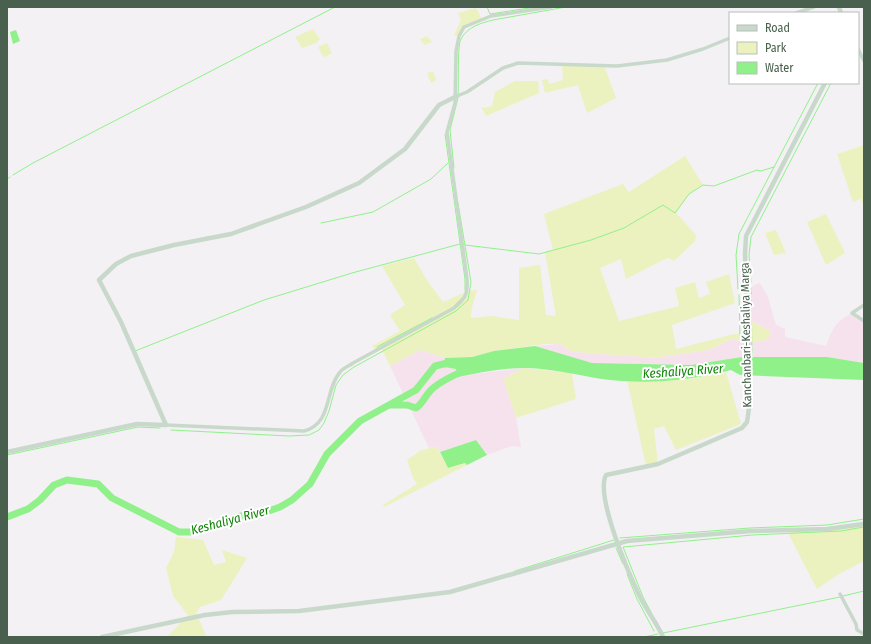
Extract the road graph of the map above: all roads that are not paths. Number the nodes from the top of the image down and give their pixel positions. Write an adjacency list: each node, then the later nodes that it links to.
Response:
1 (551, 7): 8 (street)
2 (814, 7): 3 (street)
3 (799, 12)
4 (729, 38): 8 (street)
5 (859, 51): 6 (street)
6 (864, 61)
7 (824, 84): 14 (street, Kanchanbari-Keshaliya Marga)
8 (457, 96): 11 (street); 11 (street)
9 (864, 305): 10 (street)
10 (864, 321)
11 (166, 425): 12 (street)
12 (7, 452)
13 (864, 524): 14 (street)
14 (617, 543): 17 (street); 18 (street, Kanchanbari-Keshaliya Marga)
15 (840, 594): 16 (street)
16 (864, 634)
17 (102, 637)
18 (663, 637)

